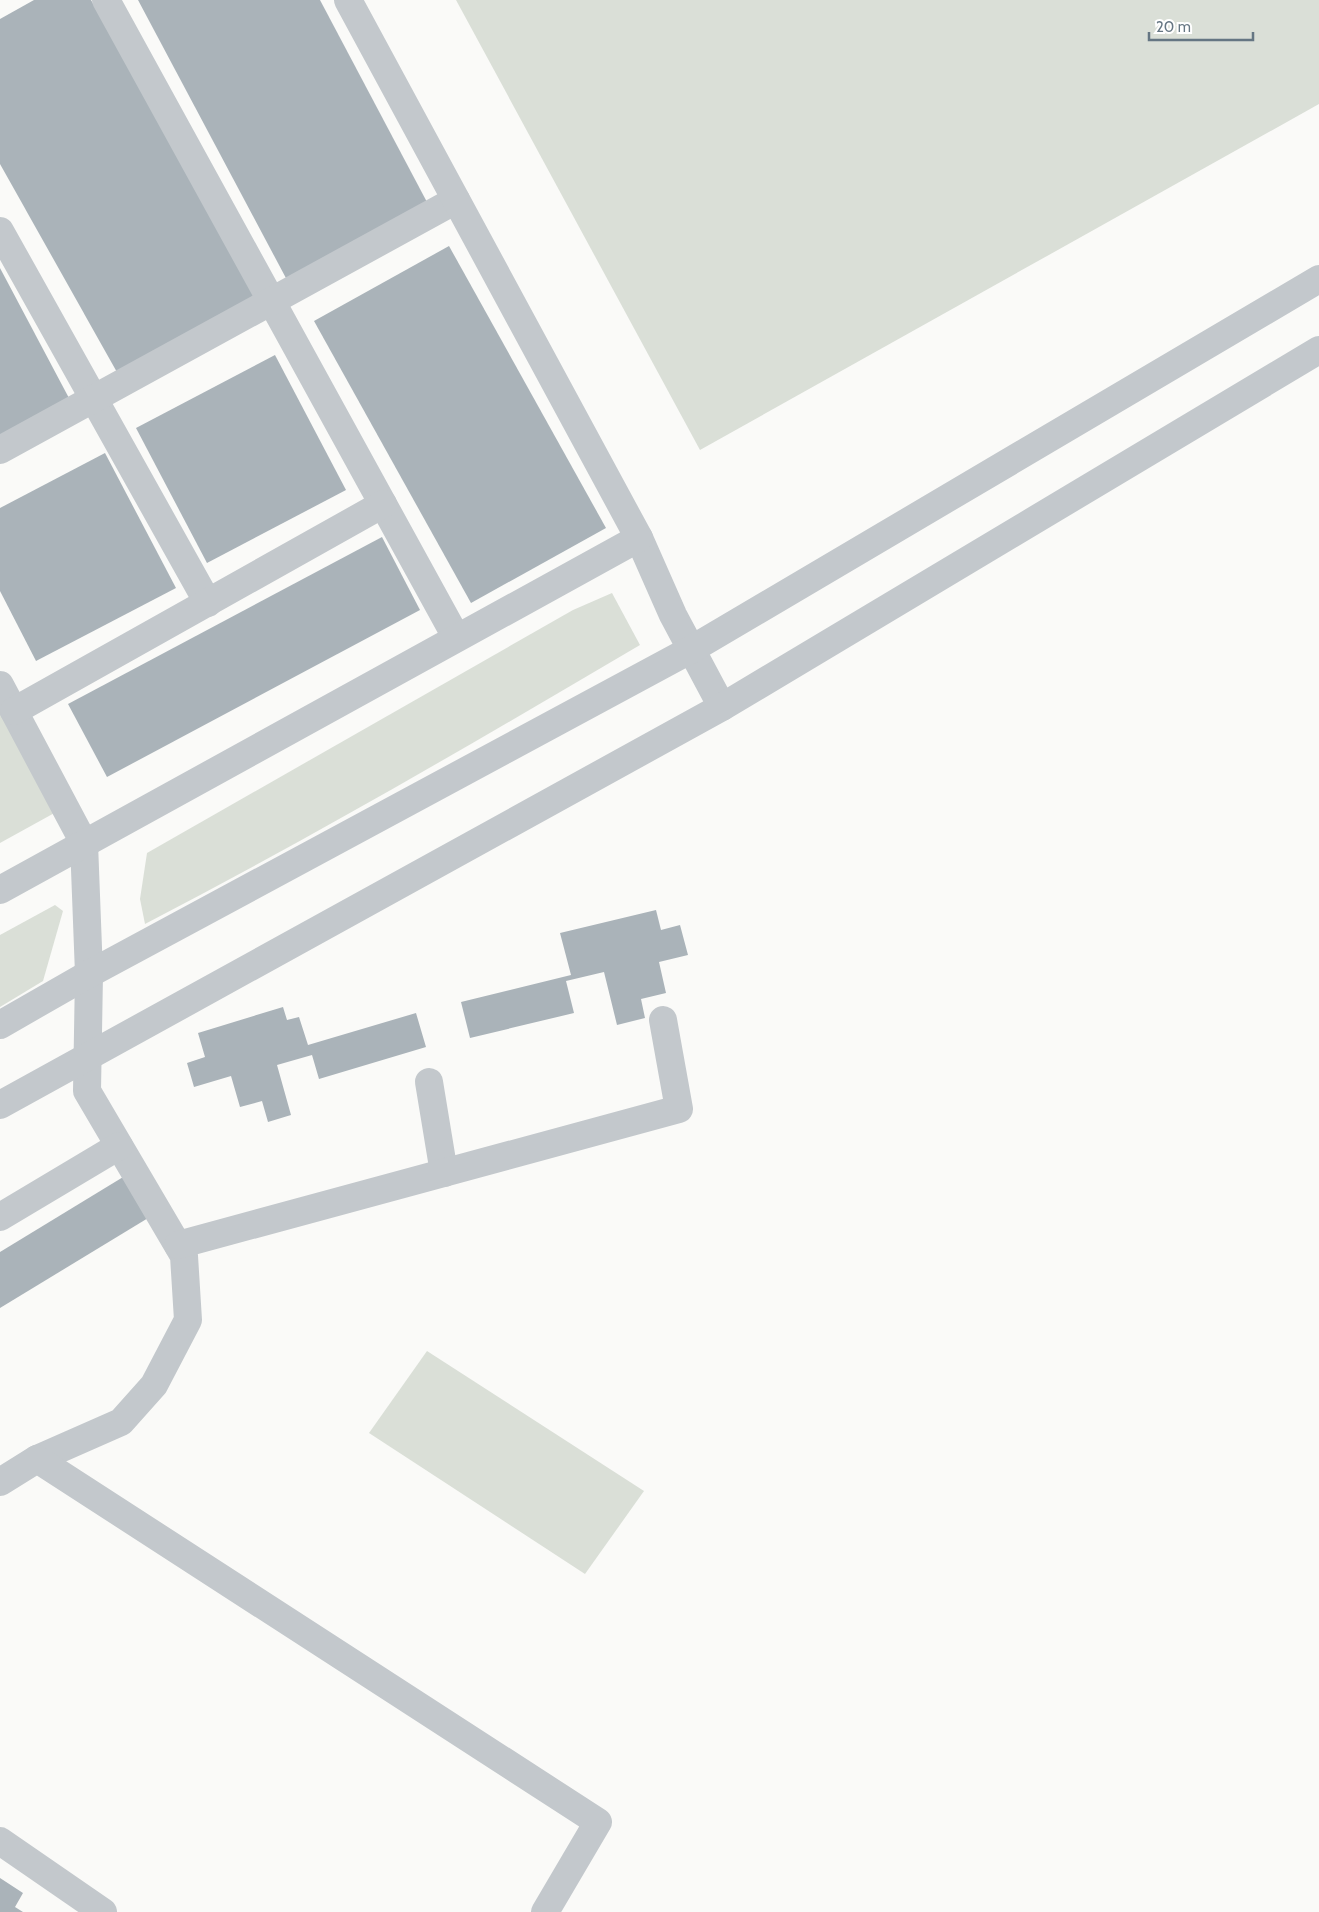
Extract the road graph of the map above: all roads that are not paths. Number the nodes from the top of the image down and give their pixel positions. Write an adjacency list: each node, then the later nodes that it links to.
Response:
1 (106, 0): 6 (street)
2 (348, 0): 3 (street)
3 (456, 200): 6 (street); 11 (street)
4 (0, 231): 8 (street)
5 (1319, 279): 14 (street)
6 (272, 301): 8 (street); 10 (street)
7 (1319, 350): 16 (street)
8 (94, 399): 9 (street); 12 (street)
9 (0, 450)
10 (383, 504): 12 (street); 13 (street)
11 (639, 538): 13 (street); 14 (street)
12 (208, 602): 17 (street)
13 (456, 637): 18 (street)
14 (692, 649): 16 (street); 20 (street)
15 (0, 685): 17 (street)
16 (722, 707): 23 (street)
17 (14, 711): 18 (street)
18 (84, 842): 19 (street); 20 (street)
19 (0, 890)
20 (89, 974): 22 (street); 23 (street)
21 (663, 1020): 27 (street)
22 (0, 1025)
23 (88, 1055): 25 (street); 26 (street)
24 (429, 1082): 27 (street)
25 (0, 1105)
26 (119, 1146): 28 (street); 29 (street)
27 (444, 1173): 29 (street)
28 (0, 1217)
29 (178, 1245): 30 (street)
30 (37, 1459): 31 (street); 34 (street)
31 (0, 1482)
32 (0, 1841): 33 (street)
33 (91, 1909)
34 (546, 1912)

